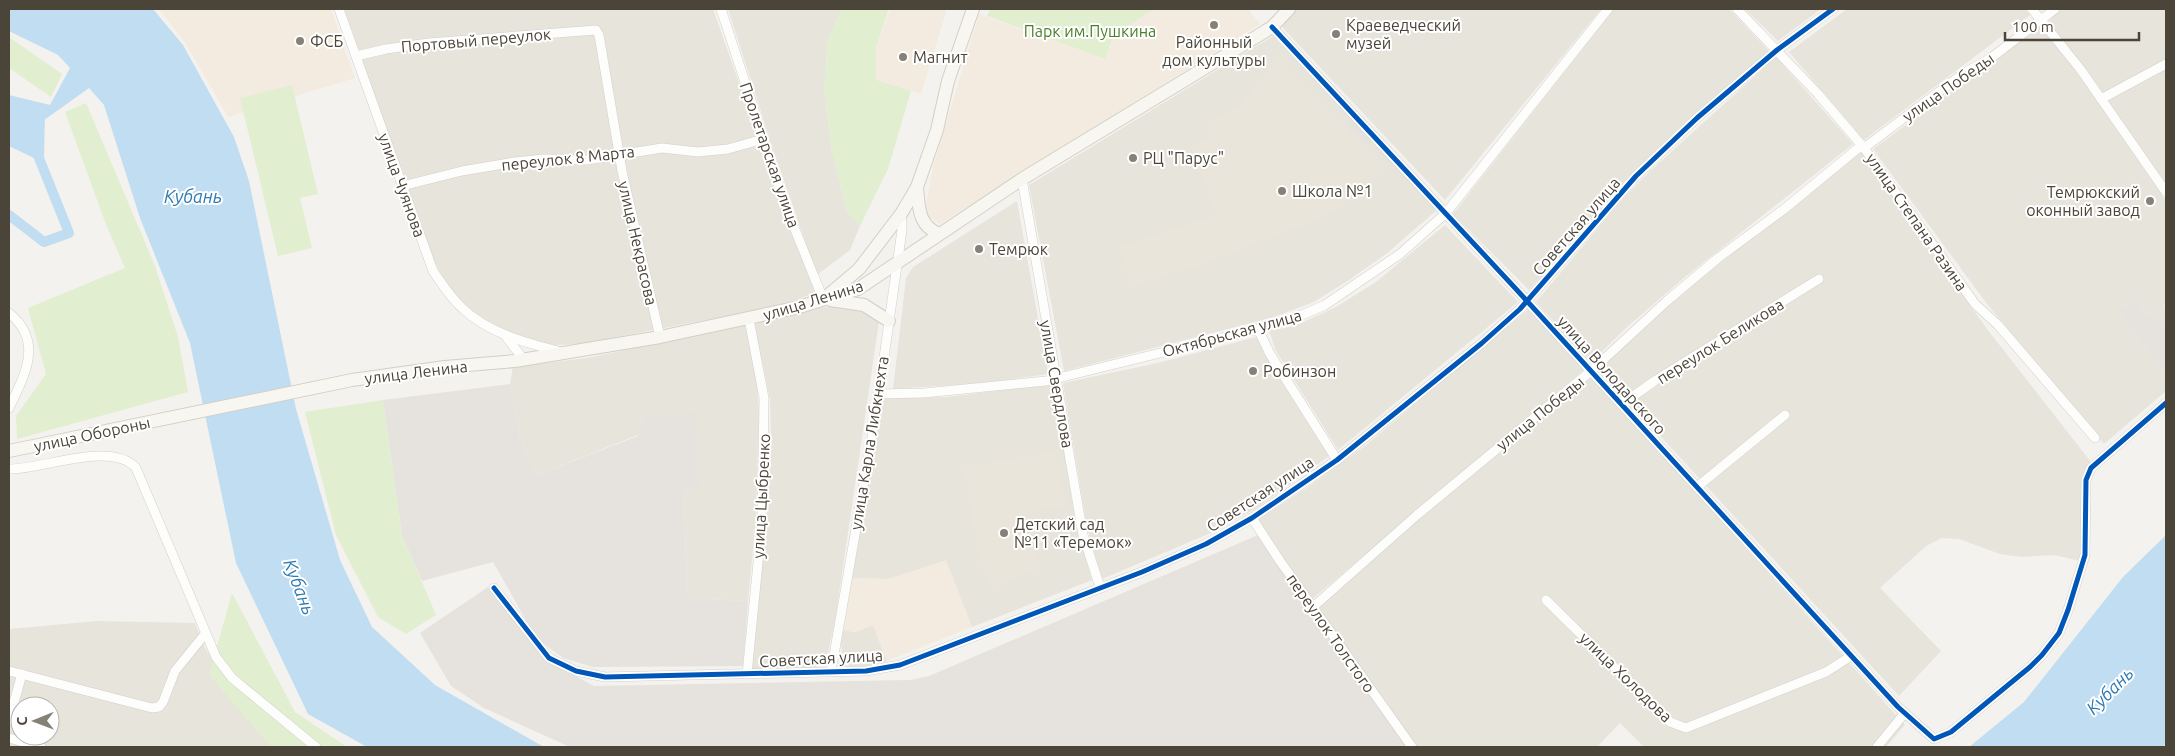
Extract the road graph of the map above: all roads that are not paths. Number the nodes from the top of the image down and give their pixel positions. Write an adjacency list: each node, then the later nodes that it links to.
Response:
1 (339, 9): 14 (street, улица Чуянова)
2 (721, 9): 17 (street, Пролетарская улица)
3 (973, 9): 23 (main road)
4 (1289, 9): 11 (main road, улица Ленина)
5 (1608, 9): 25 (street, Октябрьская улица)
6 (1737, 9): 13 (street, улица Степана Разина)
7 (1833, 9): 13 (street, Советская улица)
8 (2032, 9): 10 (street)
9 (2054, 9): 10 (street, улица Победы)
10 (2041, 20): 16 (street); 18 (street, улица Победы)
11 (1272, 27): 21 (main road, улица Ленина); 25 (street, улица Володарского)
12 (596, 30): 14 (street, Портовый переулок); 19 (street, улица Некрасова)
13 (1777, 50): 18 (street, улица Степана Разина); 31 (street, Советская улица)
14 (356, 56): 22 (street, улица Чуянова)
15 (2166, 64): 16 (street)
16 (2101, 99): 20 (street)
17 (763, 139): 19 (street, переулок 8 Марта); 30 (street, Пролетарская улица)
18 (1863, 146): 40 (street, улица Победы); 48 (street, улица Степана Разина)
19 (620, 154): 22 (street, переулок 8 Марта); 37 (street, улица Некрасова)
20 (2162, 177): 24 (street)
21 (1022, 179): 27 (main road, улица Ленина); 41 (street, улица Свердлова)
22 (402, 186): 36 (street, улица Чуянова)
23 (917, 187): 26 (main road); 27 (main road)
24 (2166, 192)
25 (1446, 213): 31 (street, улица Володарского); 35 (street, Октябрьская улица)
26 (900, 214): 28 (street, улица Карла Либкнехта); 30 (main road)
27 (939, 234): 28 (main road, улица Ленина)
28 (896, 264): 30 (main road, улица Ленина); 34 (street, улица Карла Либкнехта)
29 (1819, 279): 44 (street, переулок Беликова)
30 (823, 299): 33 (main road, улица Ленина); 34 (main road)
31 (1528, 302): 40 (street, улица Володарского); 50 (street, Советская улица)
32 (9, 313): 45 (street)
33 (749, 319): 37 (main road, улица Ленина); 63 (street, улица Цыбренко)
34 (888, 321): 42 (street, улица Карла Либкнехта)
35 (1258, 329): 41 (street, Октябрьская улица); 50 (street)
36 (503, 334): 38 (street, улица Чуянова); 39 (street, улица Чуянова)
37 (660, 337): 38 (main road, улица Ленина)
38 (566, 354): 39 (main road, улица Ленина)
39 (524, 360): 47 (main road, улица Ленина)
40 (1591, 371): 44 (street, улица Володарского); 57 (street, улица Победы)
41 (1056, 378): 42 (street, Октябрьская улица); 54 (street, улица Свердлова)
42 (878, 394): 61 (street, улица Карла Либкнехта)
43 (2166, 403): 64 (street, улица Володарского)
44 (1622, 404): 52 (street, улица Володарского)
45 (9, 408)
46 (1785, 415): 52 (street)
47 (176, 417): 49 (main road, улица Обороны)
48 (2095, 438)
49 (9, 451)
50 (1337, 460): 53 (street, Советская улица)
51 (9, 469): 58 (street)
52 (1698, 487): 59 (street, улица Володарского)
53 (1252, 518): 54 (street, Советская улица); 57 (street, переулок Толстого)
54 (1100, 587): 61 (street, Советская улица)
55 (494, 588): 63 (street, Советская улица)
56 (1546, 600): 59 (street, улица Холодова)
57 (1313, 607): 69 (street, переулок Толстого)
58 (206, 634): 62 (street); 68 (street)
59 (1851, 656): 64 (street, улица Володарского)
60 (9, 671): 62 (street)
61 (831, 672): 63 (street, Советская улица)
62 (22, 674): 65 (street)
63 (747, 674)
64 (1904, 714): 70 (street)
65 (9, 720)
66 (9, 738): 67 (street)
67 (41, 747)
68 (316, 747)
69 (1412, 747)
70 (1877, 747)

